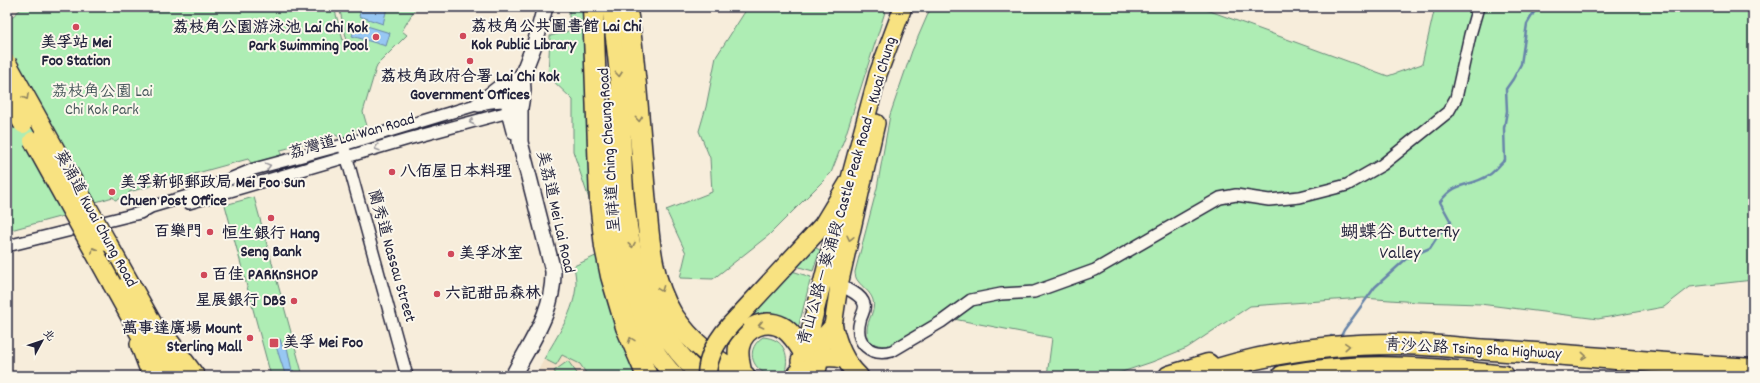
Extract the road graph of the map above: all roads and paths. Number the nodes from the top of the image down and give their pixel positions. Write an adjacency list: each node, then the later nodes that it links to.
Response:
1 (545, 7): 9 (main road)
2 (594, 7): 35 (highway, one-way to 2); 36 (highway, 呈祥道 Ching Cheung Road)
3 (611, 7): 37 (highway, 呈祥道 Ching Cheung Road, one-way to 37)
4 (626, 7): 27 (highway, one-way to 27)
5 (903, 7): 15 (main road, 青山公路－葵涌段 Castle Peak Road – Kwai Chung)
6 (915, 7): 19 (main road, 青山公路－葵涌段 Castle Peak Road – Kwai Chung, one-way to 19)
7 (1478, 7): 19 (street)
8 (7, 63): 20 (highway, 葵涌道 Kwai Chung Road, one-way to 20, bridge)
9 (522, 76): 11 (main road); 12 (main road)
10 (7, 97): 20 (highway, 葵涌道 Kwai Chung Road, one-way to 10, bridge)
11 (475, 105): 12 (street, 荔灣道 Lai Wan Road); 13 (street, 荔灣道 Lai Wan Road)
12 (513, 107): 14 (street, 荔灣道 Lai Wan Road, one-way to 14); 34 (main road, 美荔道 Mei Lai Road)
13 (343, 146): 14 (street, 蘭秀道 Nassau Street); 16 (street, 荔灣道 Lai Wan Road, one-way to 13)
14 (346, 158): 16 (street, 荔灣道 Lai Wan Road); 33 (street, 蘭秀道 Nassau Street)
15 (850, 182): 18 (main road, 青山公路－葵涌段 Castle Peak Road – Kwai Chung); 38 (highway, bridge)
16 (140, 213): 17 (street, 荔灣道 Lai Wan Road)
17 (7, 246)
18 (822, 278): 19 (street); 23 (main road, 青山公路－葵涌段 Castle Peak Road – Kwai Chung)
19 (839, 285): 21 (main road, 青山公路－葵涌段 Castle Peak Road – Kwai Chung)
20 (136, 311): 29 (main road); 30 (highway, 葵涌道 Kwai Chung Road); 31 (highway, 葵涌道 Kwai Chung Road); 32 (main road)
21 (833, 326): 23 (main road, 青山公路－葵涌段 Castle Peak Road – Kwai Chung); 24 (highway)
22 (1309, 348): 26 (highway, 青沙公路 Tsing Sha Highway, one-way to 26); 41 (highway); 42 (highway, 青沙公路 Tsing Sha Highway)
23 (811, 354): 24 (highway); 27 (highway, one-way to 27); 28 (highway); 39 (main road, 青山公路－葵涌段 Castle Peak Road – Kwai Chung)
24 (844, 359): 40 (highway)
25 (1326, 369): 43 (highway, 青沙公路 Tsing Sha Highway); 44 (highway); 45 (highway, 青沙公路 Tsing Sha Highway)
26 (1753, 369)
27 (744, 375)
28 (796, 375)
29 (151, 376)
30 (163, 376)
31 (182, 376)
32 (196, 376)
33 (407, 376)
34 (513, 376)
35 (647, 376)
36 (675, 376)
37 (701, 376)
38 (707, 376)
39 (816, 376)
40 (859, 376)
41 (1169, 376)
42 (1196, 376)
43 (1282, 376)
44 (1306, 376)
45 (1504, 376)

